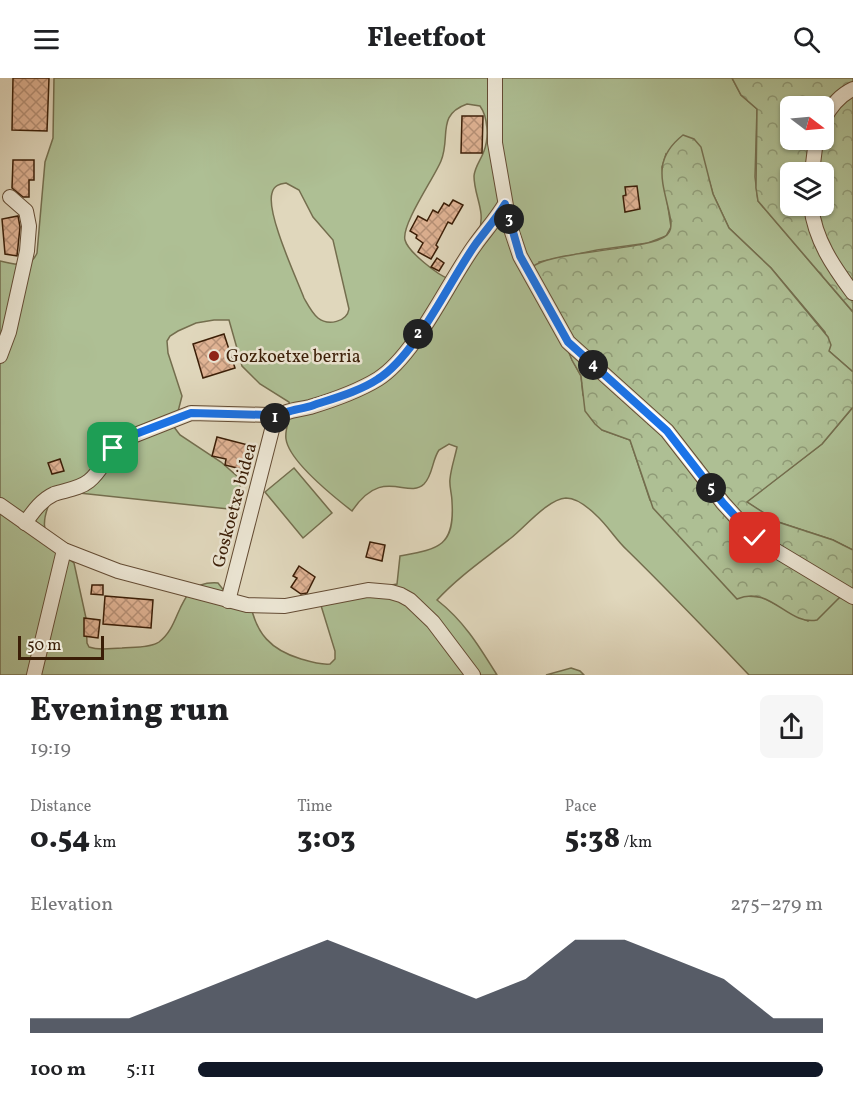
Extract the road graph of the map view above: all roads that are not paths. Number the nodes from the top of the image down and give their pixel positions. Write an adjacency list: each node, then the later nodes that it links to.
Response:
1 (495, 78): 5 (street)
2 (853, 88): 3 (street)
3 (834, 105)
4 (10, 197): 8 (street)
5 (505, 204): 9 (street, Goskoetxe bidea); 13 (street)
6 (812, 216): 7 (street)
7 (853, 293)
8 (0, 356)
9 (275, 418): 11 (street, Goskoetxe bidea); 14 (street, Goskoetxe bidea)
10 (0, 505): 11 (street)
11 (25, 523): 12 (street)
12 (64, 550): 14 (street); 15 (street)
13 (853, 597)
14 (228, 601): 16 (street)
15 (34, 675)
16 (473, 675)

